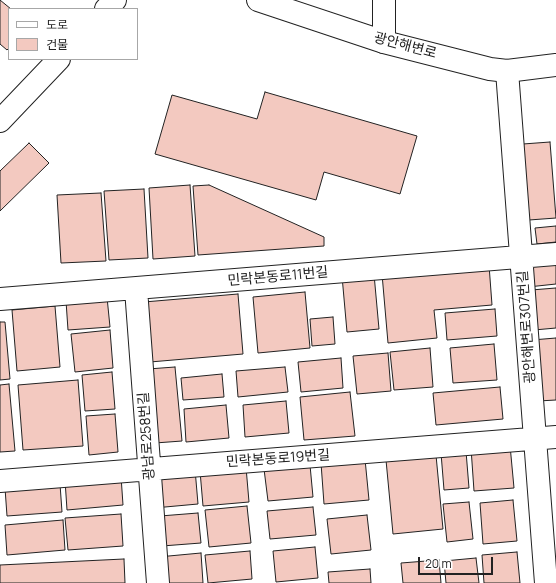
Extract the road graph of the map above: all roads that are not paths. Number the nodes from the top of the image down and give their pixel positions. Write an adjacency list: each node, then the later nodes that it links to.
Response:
1 (115, 0): 4 (street)
2 (258, 0): 5 (street, 광안해변로)
3 (384, 0): 5 (street)
4 (107, 8)
5 (384, 42): 8 (street, 광안해변로)
6 (57, 60): 9 (street)
7 (556, 66): 8 (street, 광안해변로)
8 (507, 71): 11 (street, 광안해변로307번길)
9 (0, 120)
10 (556, 254): 11 (street, 민락본동로11번길)
11 (522, 257): 12 (street, 민락본동로11번길); 14 (street, 광안해변로307번길)
12 (136, 289): 13 (street, 민락본동로11번길); 15 (street, 광남로258번길)
13 (0, 299)
14 (546, 438): 15 (street, 민락본동로19번길); 18 (street, 광안해변로307번길)
15 (149, 469): 16 (street, 민락본동로19번길); 17 (street, 광남로258번길)
16 (0, 481)
17 (158, 583)
18 (546, 583)

